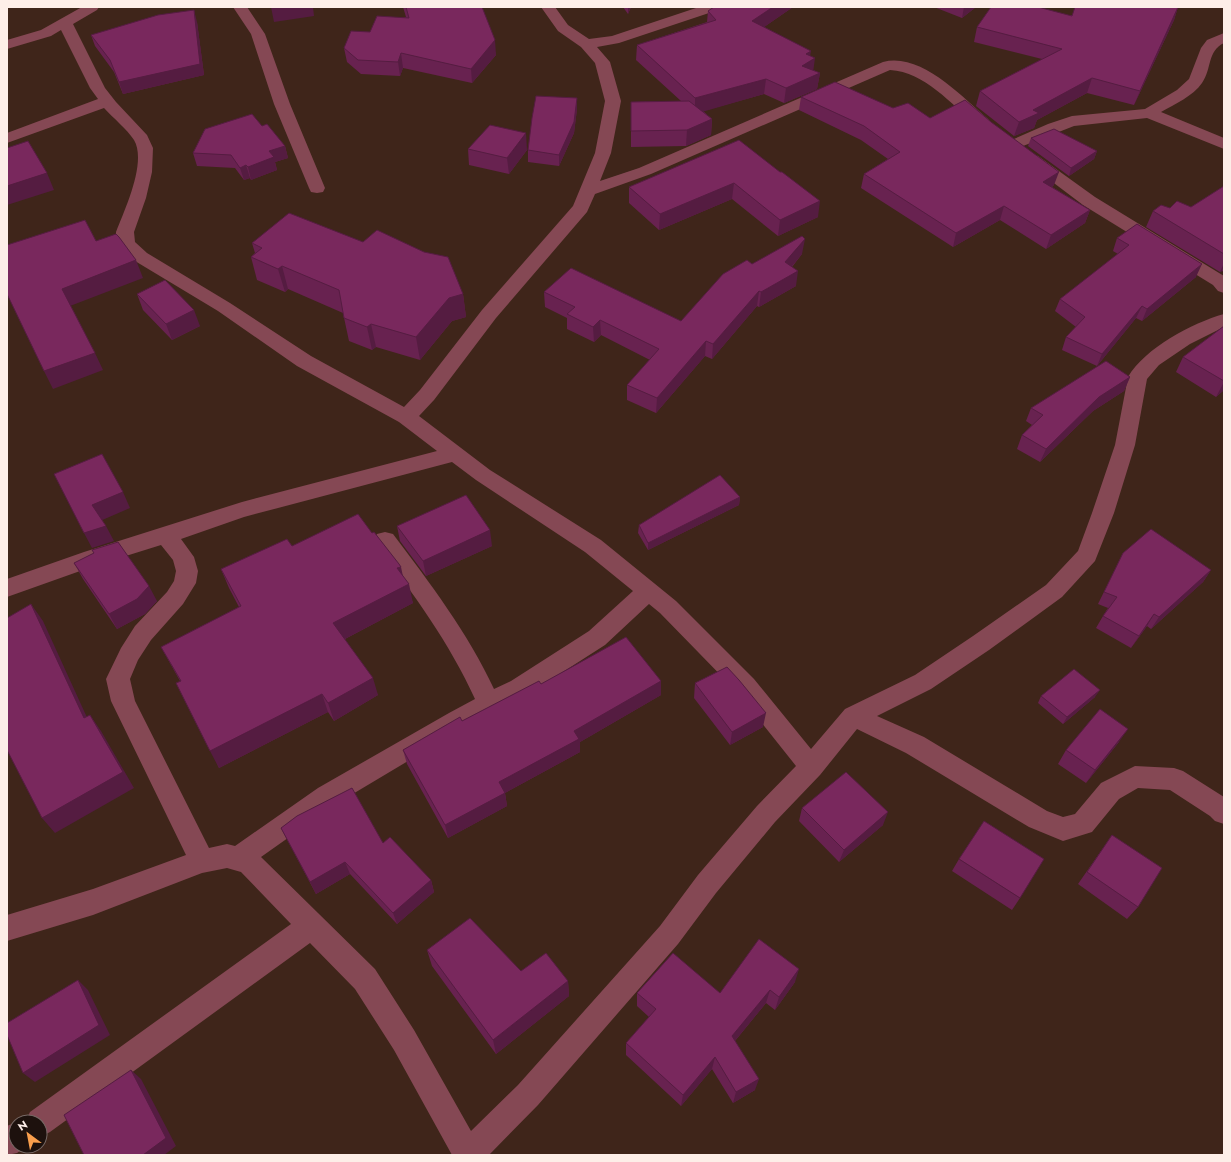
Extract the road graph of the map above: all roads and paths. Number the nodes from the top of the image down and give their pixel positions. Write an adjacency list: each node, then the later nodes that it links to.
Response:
1 (92, 7): 5 (street)
2 (240, 7): 14 (street)
3 (548, 7): 7 (street)
4 (714, 7): 7 (street)
5 (65, 24): 8 (street); 9 (street)
6 (1224, 38): 10 (street)
7 (586, 44): 15 (street)
8 (7, 45)
9 (108, 101): 12 (street); 18 (street)
10 (1149, 113): 11 (street); 13 (street)
11 (1002, 137): 15 (street); 16 (street)
12 (7, 138)
13 (1224, 144)
14 (317, 188)
15 (587, 191): 18 (street)
16 (1224, 287)
17 (1224, 320): 25 (street)
18 (406, 417): 19 (street)
19 (455, 454): 20 (street); 23 (street)
20 (166, 536): 22 (street); 29 (street)
21 (385, 540): 24 (street)
22 (7, 588)
23 (648, 590): 24 (street); 26 (street)
24 (489, 704): 28 (street)
25 (853, 716): 26 (street); 27 (street)
26 (811, 767): 33 (street)
27 (1224, 813)
28 (238, 859): 29 (street); 30 (street)
29 (202, 861): 31 (street)
30 (312, 925): 32 (street); 33 (street)
31 (7, 928)
32 (48, 1116)
33 (468, 1155)

